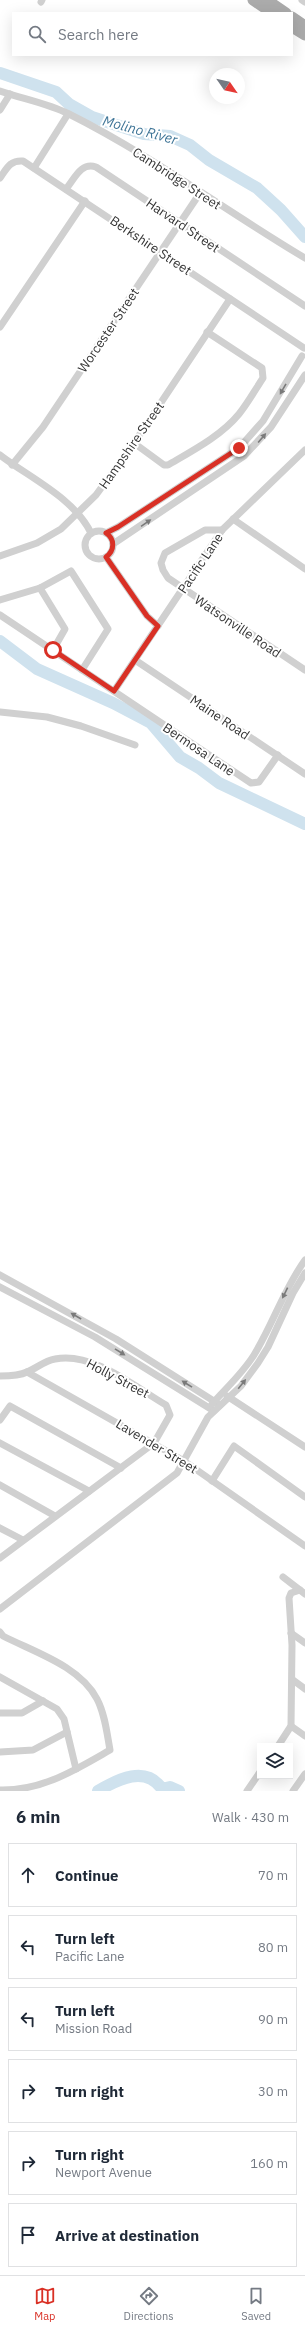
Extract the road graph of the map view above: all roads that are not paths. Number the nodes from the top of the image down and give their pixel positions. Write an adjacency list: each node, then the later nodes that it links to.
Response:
1 (253, 0): 5 (main road)
2 (267, 0): 6 (main road)
3 (302, 0): 4 (street)
4 (305, 2)
5 (271, 12)
6 (285, 12)
7 (0, 91): 8 (street, Cambridge Street)
8 (10, 94): 9 (street); 10 (street, Cambridge Street)
9 (0, 110)
10 (68, 114): 11 (street); 14 (street, Cambridge Street)
11 (34, 168): 12 (street, Berkshire Street); 13 (street, Berkshire Street)
12 (0, 178)
13 (66, 188): 15 (street, Berkshire Street); 16 (street, Harvard Street)
14 (200, 193): 16 (street, Worcester Street); 18 (street, Cambridge Street)
15 (85, 202): 17 (street, Berkshire Street); 21 (street)
16 (180, 223): 17 (street, Worcester Street); 20 (street, Harvard Street)
17 (160, 252): 19 (street, Berkshire Street); 29 (street, Worcester Street)
18 (305, 258)
19 (230, 299): 22 (street, Hampshire Street); 23 (street, Berkshire Street)
20 (304, 306)
21 (0, 327)
22 (208, 332): 25 (street, Hampshire Street); 25 (street)
23 (304, 353): 34 (street, one-way to 34)
24 (305, 375): 35 (street, one-way to 24)
25 (134, 443): 30 (street, Hampshire Street)
26 (305, 450): 28 (street, Pacific Lane)
27 (0, 455): 29 (street)
28 (303, 459): 31 (street, Pacific Lane)
29 (12, 464): 30 (street)
30 (78, 514): 33 (street); 36 (street, Hampshire Street)
31 (233, 519): 32 (street, Pacific Lane); 38 (street)
32 (222, 530): 40 (street, Pacific Lane); 40 (street, Watsonville Road)
33 (91, 533): 34 (street); 37 (street)
34 (106, 533): 35 (street)
35 (113, 544): 37 (street)
36 (0, 556)
37 (106, 557): 43 (street)
38 (305, 569)
39 (40, 588): 41 (street); 44 (street); 46 (street)
40 (184, 589): 43 (street, Pacific Lane); 47 (street, Watsonville Road)
41 (0, 600)
42 (0, 615): 44 (street, Bermosa Lane)
43 (158, 626): 45 (street, Pacific Lane)
44 (53, 650): 46 (street, Bermosa Lane)
45 (134, 660): 48 (street, Pacific Lane); 51 (street, Maine Road)
46 (82, 670): 48 (street, Bermosa Lane)
47 (305, 670)
48 (114, 691): 51 (street, Bermosa Lane)
49 (0, 712): 50 (street)
50 (134, 745)
51 (278, 755): 52 (street, Maine Road)
52 (305, 774)
53 (305, 1260): 59 (street, one-way to 59)
54 (305, 1273): 59 (street, one-way to 54)
55 (0, 1275): 60 (street, one-way to 55)
56 (0, 1287): 61 (street, one-way to 61)
57 (27, 1372): 58 (street); 64 (street, Lavender Street); 64 (street, Holly Street)
58 (0, 1376)
59 (227, 1396): 60 (street); 65 (street)
60 (217, 1404): 61 (street)
61 (211, 1410): 66 (street)
62 (0, 1420): 67 (street)
63 (0, 1443): 70 (street)
64 (154, 1443): 66 (street, Lavender Street); 67 (street)
65 (305, 1447)
66 (184, 1461): 68 (street, Lavender Street); 79 (street)
67 (121, 1468): 70 (street)
68 (212, 1481): 71 (street); 75 (street, Lavender Street)
69 (0, 1485): 72 (street)
70 (89, 1491): 72 (street)
71 (305, 1497)
72 (55, 1516): 74 (street)
73 (0, 1528): 74 (street)
74 (23, 1540): 76 (street)
75 (305, 1546)
76 (0, 1558)
77 (283, 1577): 78 (street)
78 (302, 1592): 81 (street)
79 (0, 1608)
80 (0, 1632): 93 (street)
81 (291, 1633): 82 (street); 84 (street)
82 (305, 1643)
83 (0, 1677): 86 (street)
84 (293, 1680): 85 (street); 88 (street)
85 (305, 1689)
86 (43, 1701): 87 (street); 89 (street)
87 (0, 1713)
88 (291, 1726): 90 (street); 91 (street)
89 (67, 1732): 92 (street); 93 (street)
90 (305, 1736)
91 (280, 1743)
92 (0, 1752)
93 (76, 1769): 96 (street)
94 (305, 1774): 98 (street)
95 (257, 1776): 97 (street)
96 (0, 1790)
97 (247, 1791)
98 (293, 1791)

